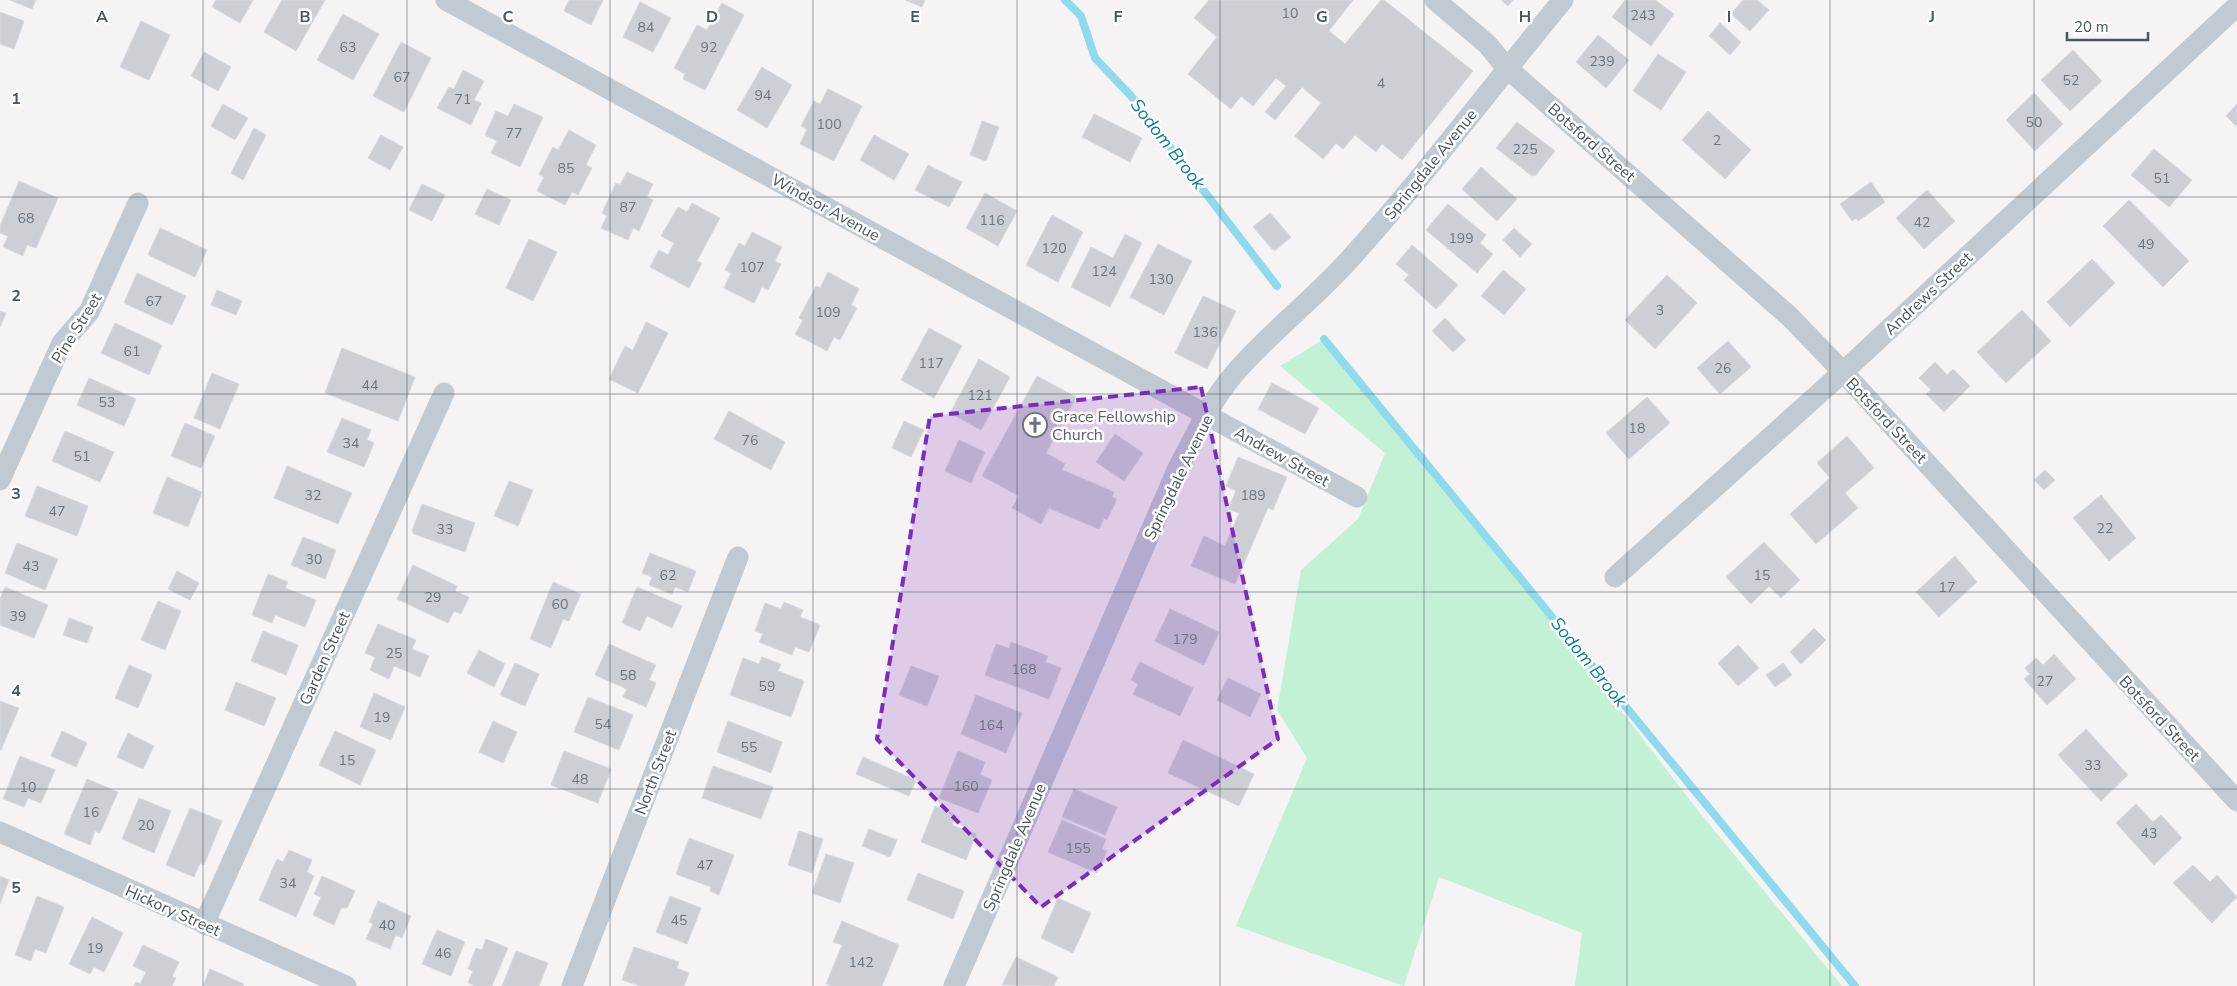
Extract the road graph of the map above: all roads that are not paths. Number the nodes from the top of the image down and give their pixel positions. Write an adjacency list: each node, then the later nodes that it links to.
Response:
1 (446, 0): 9 (street, Windsor Avenue)
2 (1435, 0): 5 (street, Botsford Street)
3 (1563, 0): 5 (street, Springdale Avenue)
4 (2237, 6): 7 (street, Andrews Street)
5 (1508, 68): 7 (street, Botsford Street); 9 (street, Springdale Avenue)
6 (138, 204): 10 (street, Pine Street)
7 (1843, 372): 13 (street, Andrews Street); 14 (street, Botsford Street)
8 (444, 393): 16 (street, Garden Street)
9 (1206, 414): 11 (street, Andrew Street); 19 (street, Springdale Avenue)
10 (0, 480)
11 (1357, 497)
12 (738, 557): 18 (street, North Street)
13 (1615, 577)
14 (2233, 790)
15 (0, 832): 16 (street, Hickory Street)
16 (204, 924): 17 (street, Hickory Street)
17 (346, 986)
18 (572, 986)
19 (954, 986)

